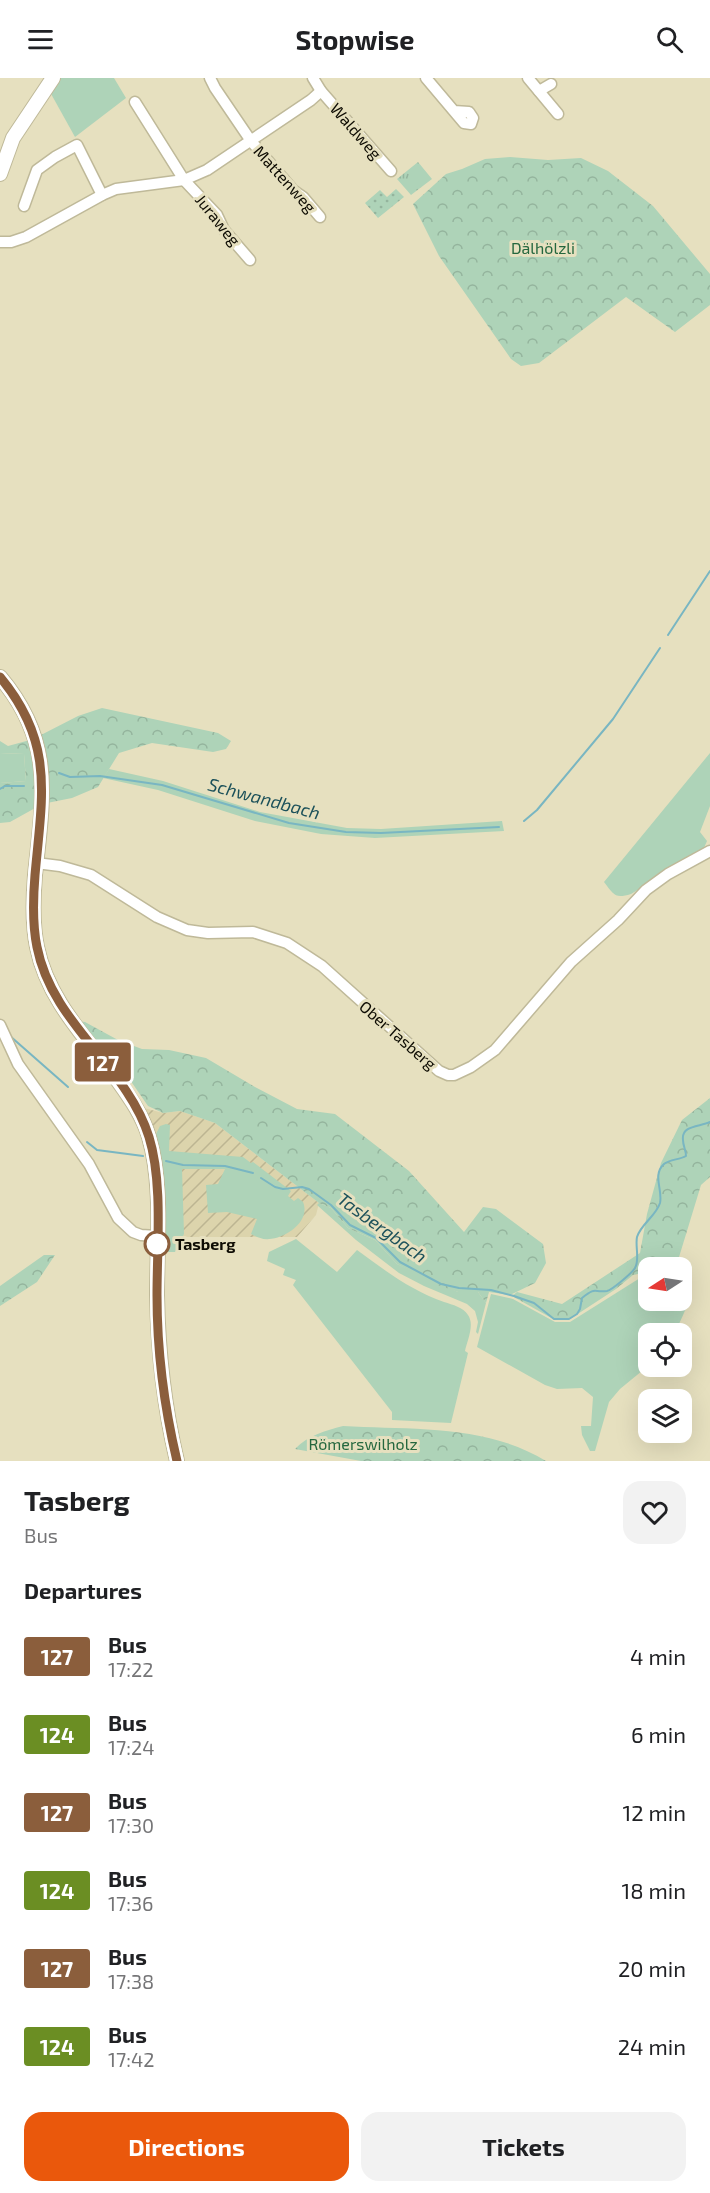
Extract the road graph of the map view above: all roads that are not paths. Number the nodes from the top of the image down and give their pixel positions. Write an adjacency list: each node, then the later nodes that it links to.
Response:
1 (53, 78): 12 (main road)
2 (210, 78): 13 (street, Mattenweg)
3 (313, 78): 7 (street, Waldweg)
4 (426, 78): 10 (street)
5 (528, 78): 8 (street)
6 (551, 84): 8 (street)
7 (321, 90): 13 (street); 14 (street, Waldweg)
8 (539, 92): 11 (street)
9 (135, 102): 16 (street, Juraweg)
10 (454, 111)
11 (558, 114)
12 (7, 138): 15 (main road)
13 (250, 141): 16 (street); 19 (street, Mattenweg)
14 (391, 171)
15 (0, 174)
16 (184, 180): 17 (street); 21 (street, Juraweg)
17 (102, 195): 18 (street); 20 (street)
18 (24, 206)
19 (320, 217)
20 (0, 242)
21 (250, 260)
22 (0, 677): 24 (main road)
23 (710, 851): 24 (street, Ober Tasberg)
24 (36, 863): 26 (main road)
25 (0, 1026): 26 (street)
26 (157, 1236): 27 (main road)
27 (177, 1461)

